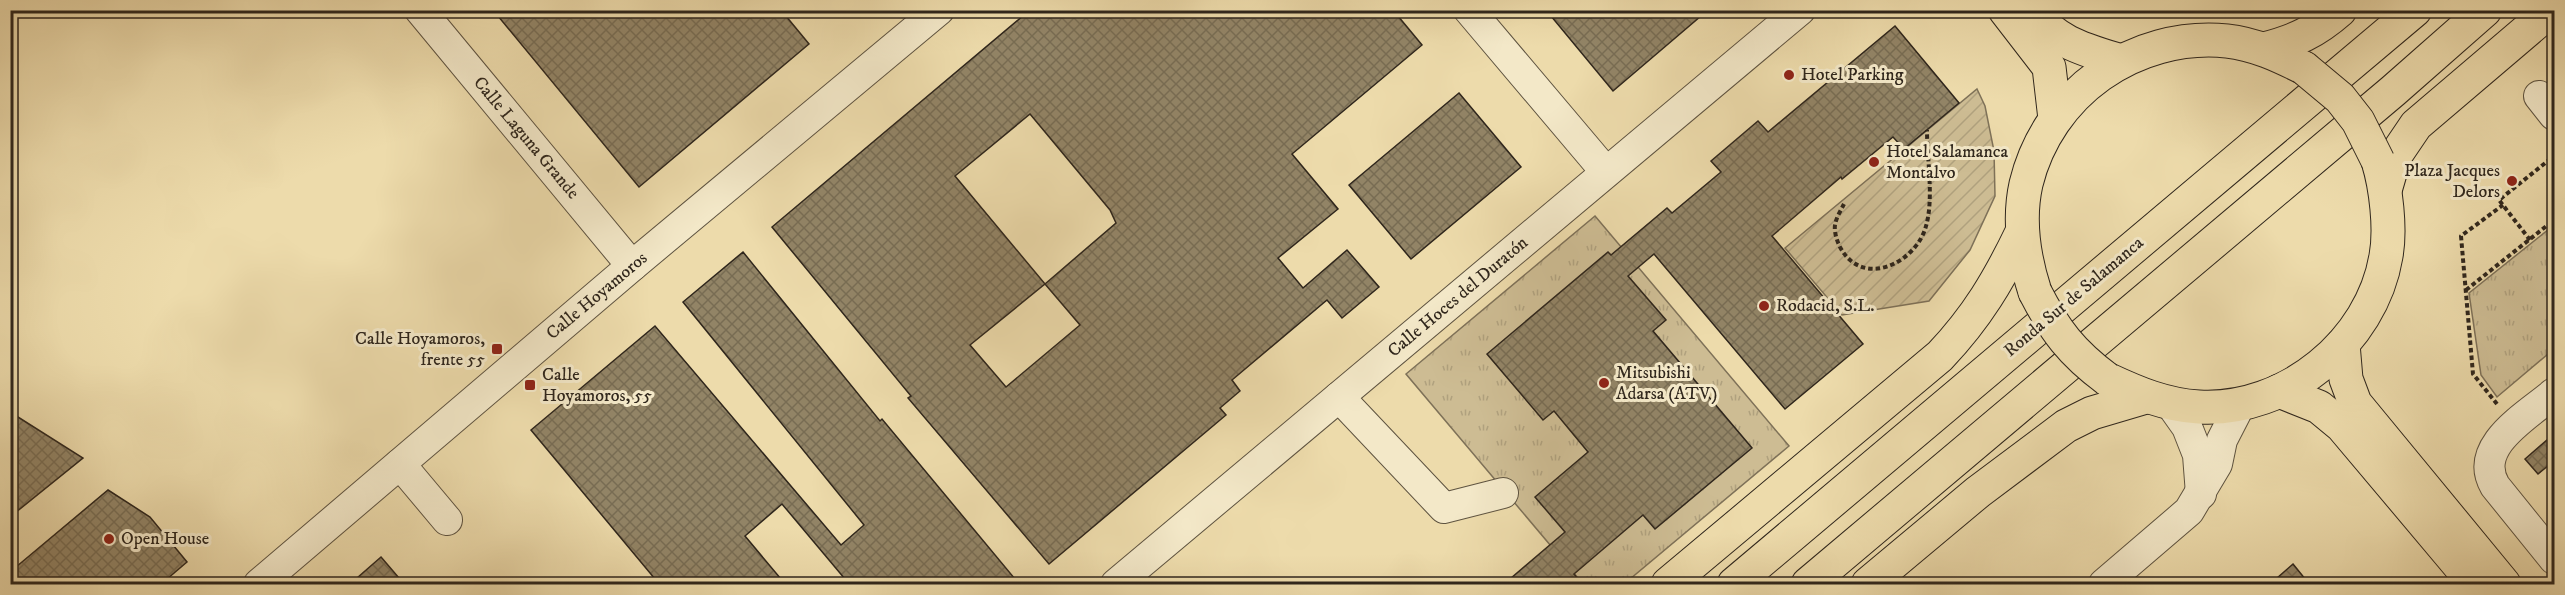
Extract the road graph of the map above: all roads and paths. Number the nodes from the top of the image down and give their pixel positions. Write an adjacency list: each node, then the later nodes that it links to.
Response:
1 (420, 10): 23 (street, Calle Laguna Grande)
2 (939, 10): 23 (street, Calle Hoyamoros)
3 (1469, 10): 16 (street)
4 (1800, 10): 16 (street, Calle Hoces del Duratón)
5 (2005, 10): 13 (highway)
6 (2030, 10): 12 (highway)
7 (2340, 10): 11 (highway)
8 (2415, 10): 40 (highway, Ronda Sur de Salamanca)
9 (2485, 10): 41 (highway)
10 (2551, 10): 17 (highway)
11 (2264, 49): 12 (highway); 17 (highway, bridge)
12 (2121, 61): 13 (highway)
13 (2055, 119): 21 (highway)
14 (1927, 130): 18 (path)
15 (2554, 156): 19 (path)
16 (1606, 172): 28 (street, Calle Hoces del Duratón)
17 (2382, 174): 25 (highway)
18 (1844, 204)
19 (2503, 205): 22 (path); 24 (path)
20 (2554, 220): 22 (path)
21 (2022, 232): 29 (highway, bridge); 39 (highway)
22 (2530, 240): 24 (path)
23 (632, 266): 32 (street, Calle Hoyamoros)
24 (2465, 291): 31 (path)
25 (2343, 344): 26 (highway); 45 (highway)
26 (2279, 391): 30 (highway); 44 (highway)
27 (2554, 393): 36 (street)
28 (1340, 397): 33 (street); 38 (street, Calle Hoces del Duratón)
29 (2158, 400): 30 (highway); 34 (street); 42 (highway)
30 (2241, 403): 34 (street)
31 (2497, 404)
32 (400, 464): 35 (street); 37 (street, Calle Hoyamoros)
33 (1503, 493)
34 (2201, 494): 43 (street)
35 (447, 520)
36 (2554, 559)
37 (259, 585)
38 (1116, 585)
39 (1668, 585)
40 (1734, 585)
41 (1808, 585)
42 (1868, 585)
43 (2104, 585)
44 (2475, 585)
45 (2504, 585)

